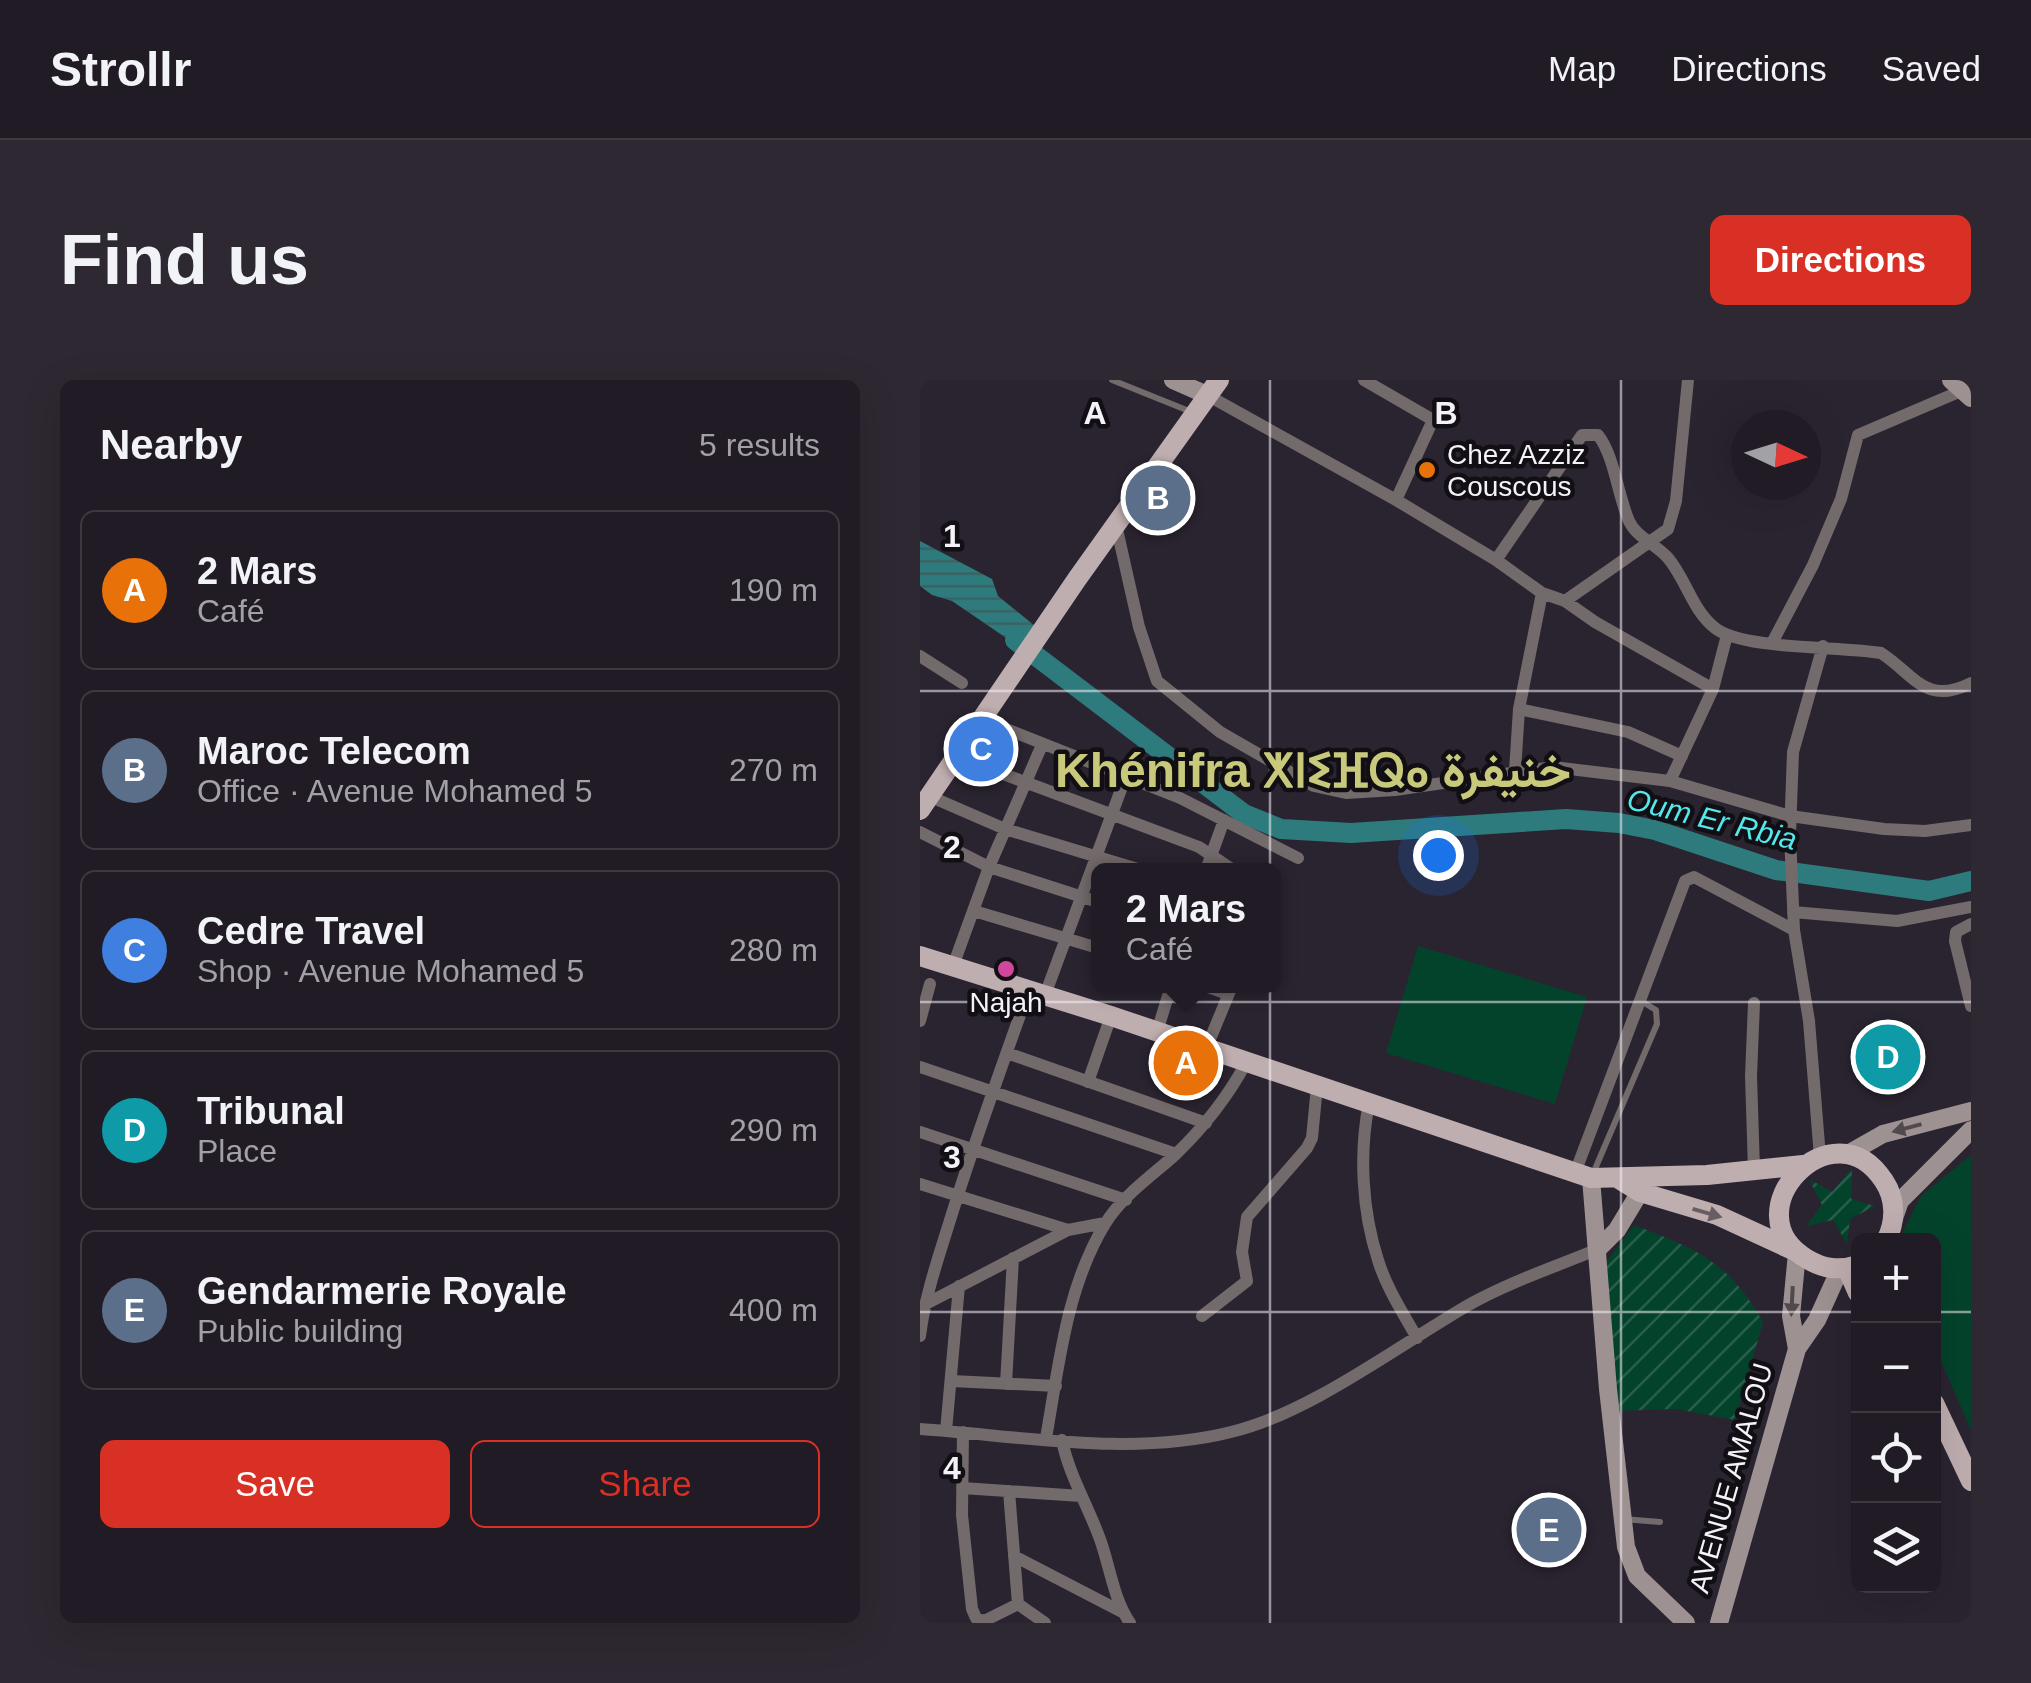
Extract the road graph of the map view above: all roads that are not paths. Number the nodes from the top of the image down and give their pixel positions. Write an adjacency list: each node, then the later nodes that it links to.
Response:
1 (1112, 380): 7 (lane)
2 (1173, 380): 5 (street)
3 (1364, 380): 8 (street)
4 (1688, 380): 10 (street)
5 (1213, 388): 7 (main road); 8 (street)
6 (1965, 395): 15 (street)
7 (1195, 413): 9 (main road)
8 (1396, 500): 11 (street)
9 (1116, 525): 22 (main road); 26 (street)
10 (1651, 544): 11 (street); 13 (street); 14 (street)
11 (1496, 560): 12 (street)
12 (1542, 593): 13 (street); 21 (street)
13 (1565, 602): 20 (street)
14 (1727, 635): 15 (street); 20 (street)
15 (1772, 643): 16 (street)
16 (1823, 646): 19 (street); 32 (street)
17 (920, 656): 18 (street)
18 (962, 683)
19 (1971, 683)
20 (1714, 690): 25 (street)
21 (1519, 709): 25 (street); 26 (street)
22 (982, 720): 23 (street); 24 (main road)
23 (1042, 745): 27 (street); 29 (street)
24 (956, 756): 29 (street); 30 (main road)
25 (1682, 756): 28 (street)
26 (1515, 771): 28 (street)
27 (1126, 776): 31 (street); 33 (street)
28 (1670, 781): 32 (street)
29 (1024, 784): 31 (street); 35 (street)
30 (925, 803): 35 (street)
31 (1111, 813): 37 (street); 38 (street)
32 (1790, 816): 34 (street); 49 (street)
33 (1224, 820): 38 (street); 39 (street)
34 (1971, 825)
35 (1004, 829): 37 (street); 44 (street)
36 (920, 832): 44 (street)
37 (1096, 855): 40 (street); 41 (street)
38 (1211, 855): 42 (street); 43 (street)
39 (1298, 858)
40 (1093, 863)
41 (1120, 863)
42 (1208, 863)
43 (1223, 863)
44 (989, 867): 46 (street); 50 (street)
45 (1091, 868): 46 (street)
46 (1080, 896): 47 (street); 53 (street)
47 (1091, 900)
48 (1971, 907): 49 (street)
49 (1792, 908): 52 (street)
50 (974, 911): 53 (street); 56 (street)
51 (1971, 924): 63 (street)
52 (1794, 930): 61 (street); 82 (street)
53 (1066, 938): 54 (street); 58 (street)
54 (1091, 946)
55 (920, 956): 56 (main road)
56 (954, 966): 58 (main road)
57 (930, 984): 65 (street)
58 (1037, 992): 64 (main road); 68 (street)
59 (1169, 993): 66 (street)
60 (1229, 993): 67 (street)
61 (1640, 1000): 84 (street); 84 (lane)
62 (1754, 1003): 83 (street)
63 (1971, 1006)
64 (1110, 1016): 66 (main road); 71 (street)
65 (920, 1022)
66 (1157, 1032): 67 (main road)
67 (1206, 1049): 69 (main road)
68 (1006, 1053): 71 (street); 73 (street)
69 (1246, 1062): 72 (main road); 76 (street)
70 (920, 1067): 73 (street)
71 (1088, 1082): 76 (street)
72 (1317, 1086): 74 (main road); 99 (street)
73 (991, 1091): 79 (street); 80 (street)
74 (1369, 1103): 84 (main road); 101 (street)
75 (1971, 1111): 81 (street, one-way to 81)
76 (1206, 1123): 80 (street)
77 (1971, 1130): 92 (street)
78 (920, 1132): 79 (street)
79 (974, 1148): 88 (street); 89 (street)
80 (1176, 1154): 89 (street)
81 (1846, 1155): 82 (main road); 92 (main road)
82 (1812, 1161): 83 (main road); 94 (main road)
83 (1754, 1170): 85 (main road)
84 (1583, 1176): 85 (main road); 93 (street)
85 (1619, 1179): 87 (main road)
86 (920, 1184): 88 (street)
87 (1640, 1192): 93 (street); 94 (main road, one-way to 94)
88 (958, 1194): 91 (street); 98 (street)
89 (1126, 1200): 90 (street)
90 (1106, 1223): 91 (street); 105 (street)
91 (1068, 1230): 95 (street)
92 (1889, 1231)
93 (1598, 1249): 101 (street); 116 (street)
94 (1796, 1252): 96 (main road); 102 (street, one-way to 102)
95 (1013, 1258): 97 (street); 104 (street)
96 (1849, 1267): 102 (street)
97 (960, 1286): 98 (street); 103 (street)
98 (922, 1306): 100 (street)
99 (1202, 1316)
100 (920, 1336)
101 (1417, 1338): 111 (street)
102 (1797, 1348): 123 (street, AVENUE AMALOU)
103 (952, 1382): 104 (street); 108 (street)
104 (1006, 1384): 105 (street)
105 (1056, 1386): 110 (street)
106 (1939, 1413): 112 (main road)
107 (920, 1430): 108 (street)
108 (946, 1431): 109 (street)
109 (964, 1432): 110 (street); 113 (street)
110 (1046, 1438): 111 (street)
111 (1062, 1440): 115 (street)
112 (1971, 1481)
113 (962, 1488): 114 (street); 119 (street)
114 (1009, 1491): 115 (street); 118 (street)
115 (1082, 1496): 120 (street)
116 (1622, 1519): 117 (lane); 122 (street)
117 (1660, 1522)
118 (1014, 1556): 119 (street); 120 (street)
119 (1018, 1604): 121 (street)
120 (1126, 1618)
121 (1045, 1623)
122 (1686, 1623)
123 (1719, 1623)

